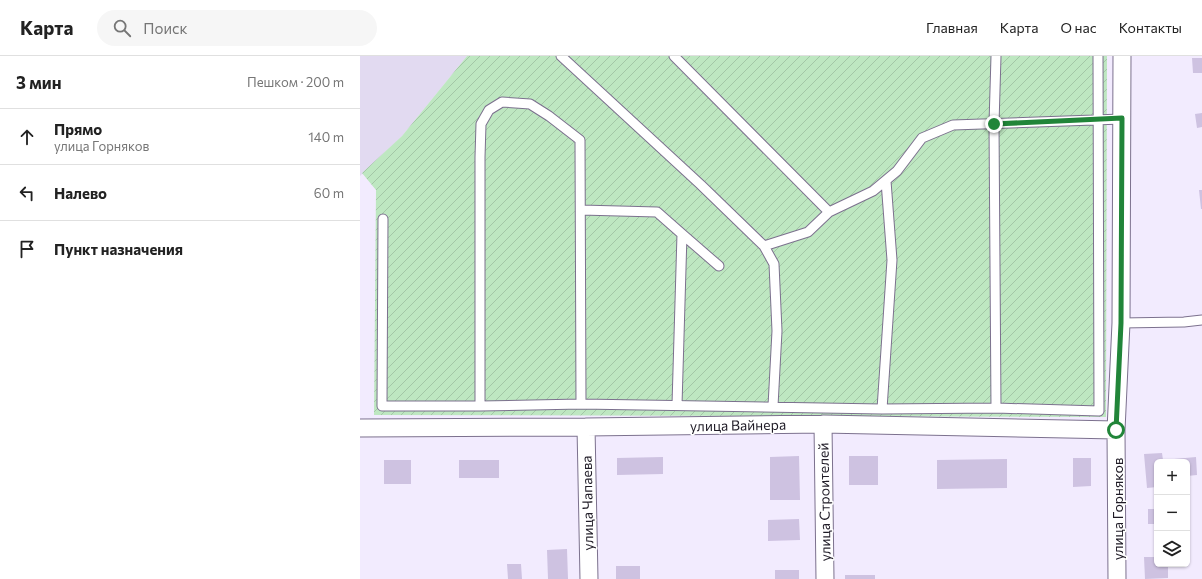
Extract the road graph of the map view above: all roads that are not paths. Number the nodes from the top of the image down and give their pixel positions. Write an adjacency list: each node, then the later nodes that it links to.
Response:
1 (561, 56): 14 (lane)
2 (674, 56): 11 (lane)
3 (996, 56): 8 (lane)
4 (1098, 56): 7 (lane)
5 (1122, 56): 6 (street, улица Горняков)
6 (1122, 118): 7 (lane); 17 (street, улица Горняков)
7 (1098, 120): 8 (lane); 22 (lane)
8 (994, 124): 9 (lane); 22 (lane)
9 (886, 181): 11 (lane); 23 (lane)
10 (581, 210): 13 (lane); 18 (lane); 19 (lane)
11 (829, 212): 14 (lane)
12 (383, 219): 19 (lane)
13 (682, 234): 15 (lane); 20 (lane)
14 (764, 246): 21 (lane)
15 (719, 266)
16 (1202, 320): 17 (lane)
17 (1121, 323): 27 (street, улица Горняков)
18 (581, 404): 19 (lane); 20 (lane)
19 (480, 406)
20 (676, 406): 21 (lane)
21 (773, 406): 23 (lane)
22 (996, 408): 23 (lane)
23 (882, 409)
24 (823, 424): 25 (street, улица Вайнера); 27 (street, улица Вайнера); 29 (street, улица Строителей)
25 (586, 427): 26 (street, улица Вайнера); 28 (street, улица Чапаева)
26 (360, 428)
27 (1116, 430): 30 (street, улица Горняков)
28 (589, 579)
29 (825, 579)
30 (1117, 579)

